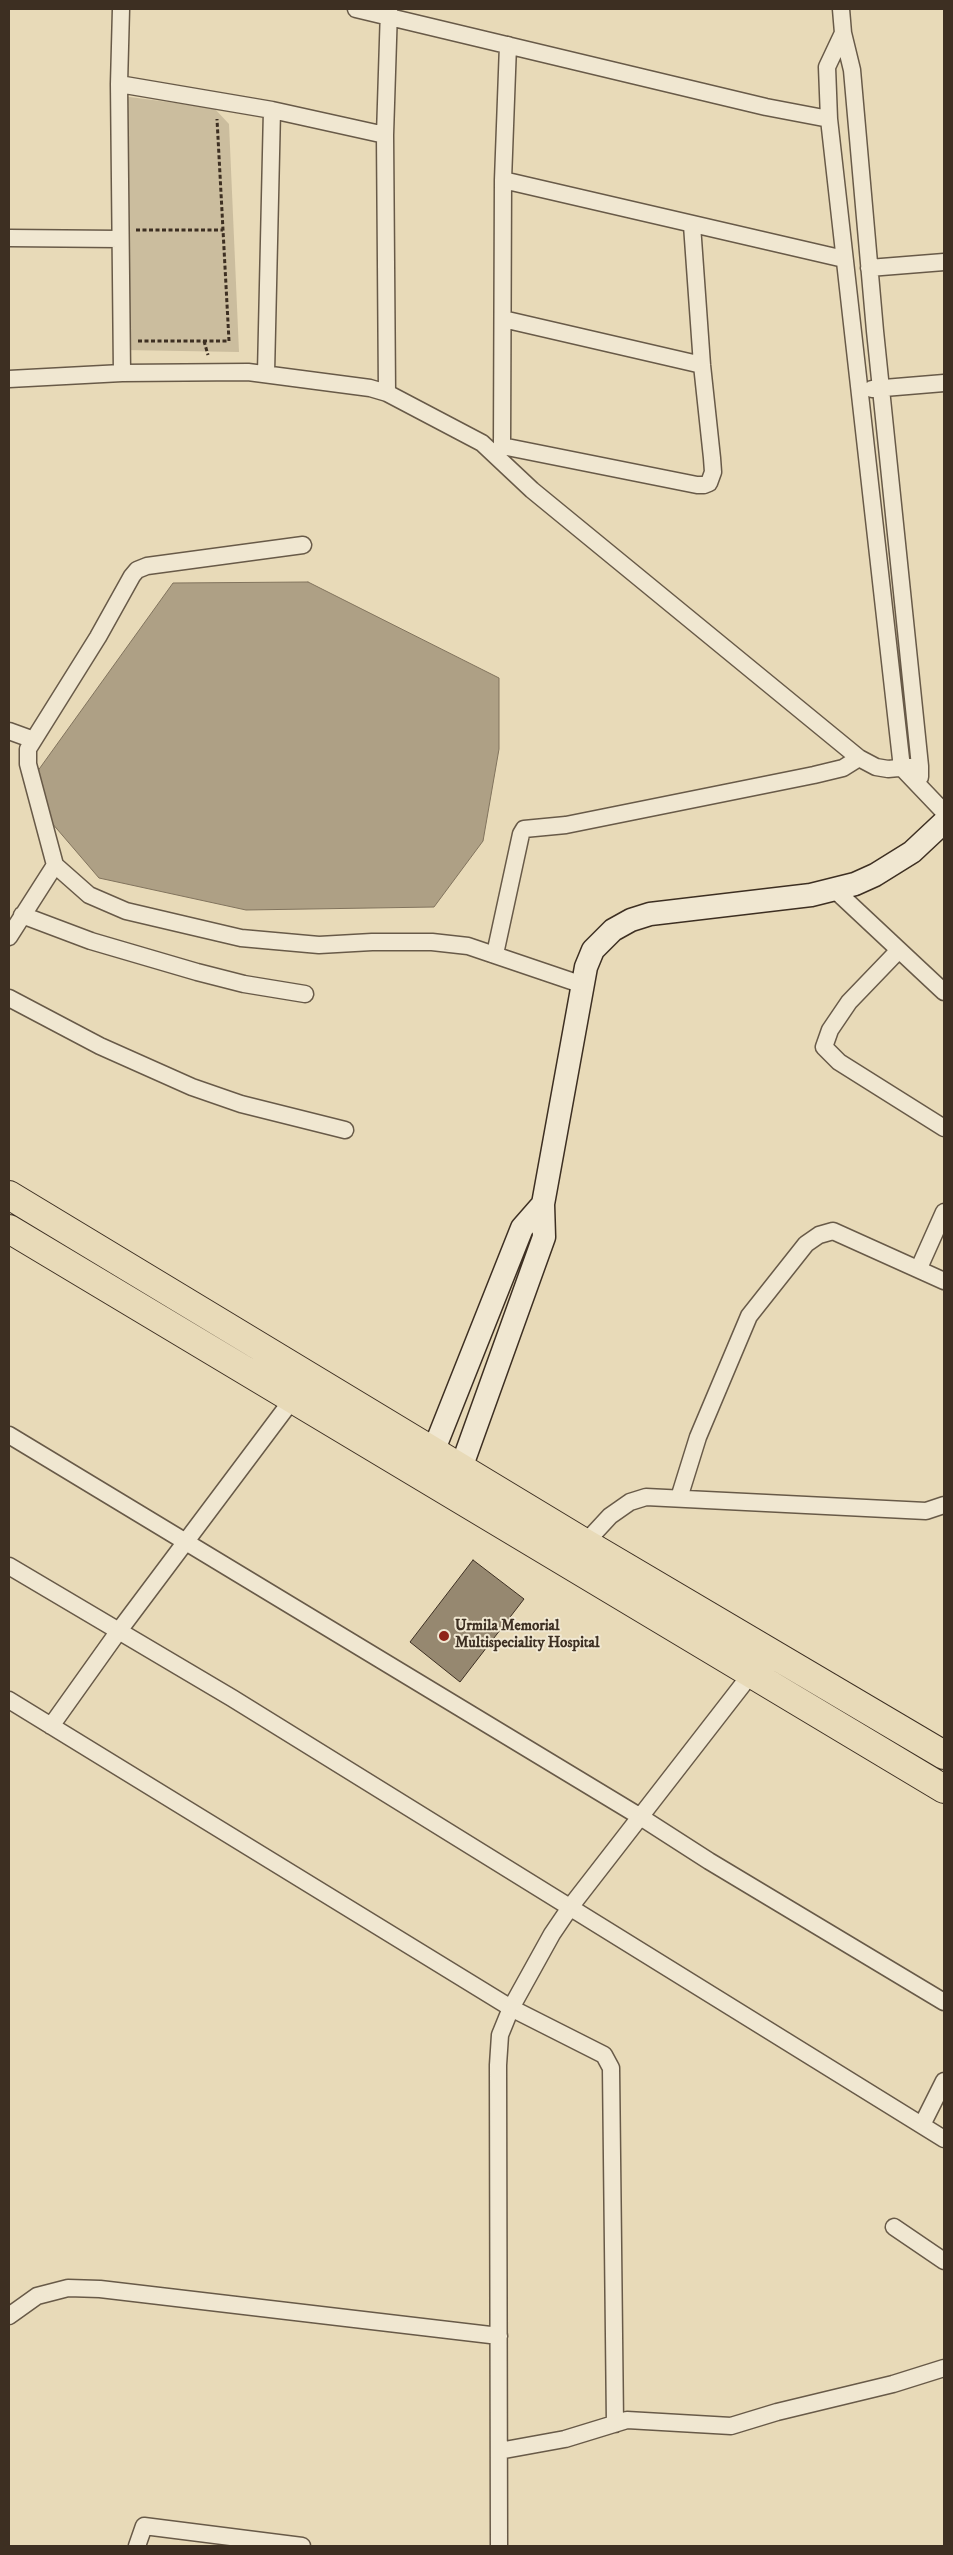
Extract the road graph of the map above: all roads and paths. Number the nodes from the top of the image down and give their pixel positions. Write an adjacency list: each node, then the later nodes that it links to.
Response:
1 (121, 9): 7 (street)
2 (356, 9): 4 (street)
3 (841, 9): 5 (street)
4 (389, 12): 6 (street); 13 (street)
5 (844, 33): 12 (street); 21 (street)
6 (508, 46): 12 (street); 14 (street)
7 (119, 84): 8 (street); 18 (street)
8 (272, 110): 13 (street); 26 (street)
9 (207, 117): 11 (path)
10 (226, 117): 11 (path)
11 (217, 118): 16 (path)
12 (829, 118): 19 (street)
13 (385, 135): 31 (street)
14 (503, 180): 15 (street); 22 (street)
15 (692, 225): 19 (street); 24 (street)
16 (223, 230): 18 (path); 23 (path)
17 (9, 238): 18 (street)
18 (126, 239): 25 (street)
19 (844, 259): 30 (street)
20 (944, 262): 21 (street)
21 (869, 268): 29 (street)
22 (503, 319): 24 (street); 32 (street)
23 (136, 332)
24 (702, 365): 32 (street)
25 (122, 373): 26 (street); 27 (street)
26 (266, 373): 31 (street)
27 (9, 378)
28 (944, 383): 29 (street)
29 (881, 388): 30 (street); 37 (street)
30 (859, 390): 38 (street)
31 (387, 393): 32 (street)
32 (498, 450): 36 (street)
33 (303, 545): 35 (street)
34 (9, 731): 35 (street)
35 (32, 739): 42 (street)
36 (859, 758): 38 (street); 47 (street)
37 (920, 766): 38 (street); 39 (street)
38 (902, 768): 39 (street)
39 (919, 785): 40 (street)
40 (944, 812)
41 (944, 822): 43 (street)
42 (55, 865): 44 (street); 47 (street)
43 (835, 890): 46 (street); 48 (street)
44 (22, 915): 45 (street); 50 (street)
45 (9, 937)
46 (899, 950): 49 (street); 52 (street)
47 (495, 954): 48 (street)
48 (583, 985): 55 (street)
49 (944, 991)
50 (306, 994)
51 (9, 998): 53 (street)
52 (944, 1128)
53 (345, 1130)
54 (9, 1195): 62 (highway)
55 (543, 1204): 62 (street); 63 (street)
56 (944, 1212): 58 (street)
57 (9, 1230): 60 (highway)
58 (919, 1268): 59 (street); 66 (street)
59 (944, 1280)
60 (292, 1400): 64 (highway); 68 (street)
61 (9, 1435): 68 (street)
62 (435, 1452): 63 (highway); 64 (street)
63 (461, 1468): 65 (street); 69 (highway)
64 (422, 1478): 65 (highway)
65 (447, 1492): 72 (highway)
66 (679, 1498): 67 (street); 69 (street)
67 (944, 1505)
68 (185, 1543): 71 (street); 77 (street)
69 (585, 1543): 75 (highway)
70 (9, 1566): 71 (street)
71 (118, 1632): 74 (street); 78 (street)
72 (751, 1674): 76 (highway); 77 (street)
73 (9, 1700): 74 (street)
74 (51, 1726): 80 (street)
75 (944, 1755)
76 (944, 1789)
77 (639, 1816): 78 (street); 79 (street)
78 (571, 1906): 80 (street); 82 (street)
79 (944, 2002)
80 (511, 2008): 87 (street); 89 (street)
81 (944, 2081): 82 (street)
82 (922, 2125): 83 (street)
83 (944, 2139)
84 (894, 2227): 85 (street)
85 (944, 2261)
86 (9, 2316): 87 (street)
87 (499, 2336): 90 (street)
88 (944, 2368): 89 (street)
89 (614, 2424): 90 (street)
90 (499, 2451): 93 (street)
91 (137, 2546): 92 (street)
92 (302, 2546)
93 (499, 2546)

